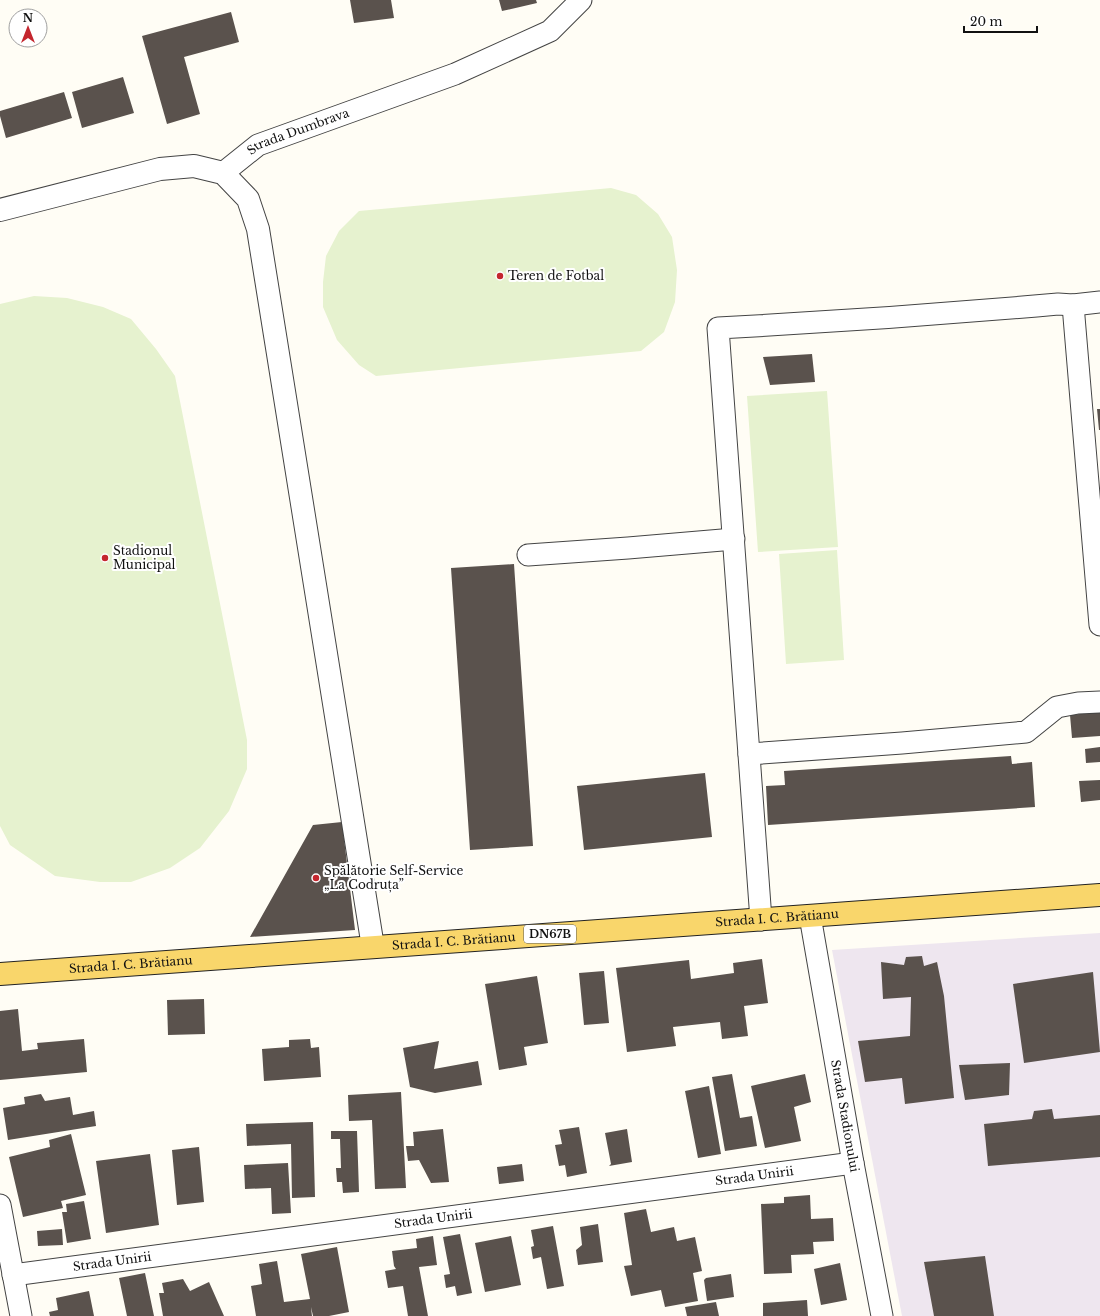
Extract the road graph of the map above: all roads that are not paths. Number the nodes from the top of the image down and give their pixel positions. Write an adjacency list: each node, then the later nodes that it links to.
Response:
1 (581, 0): 2 (street, Strada Dumbrava)
2 (223, 173): 3 (street); 15 (street)
3 (0, 210)
4 (1100, 302): 5 (street)
5 (1073, 305): 6 (street); 7 (street)
6 (1095, 498): 9 (street)
7 (734, 539): 8 (street); 11 (street)
8 (528, 555)
9 (1100, 625)
10 (1100, 702): 11 (street)
11 (749, 754): 14 (street)
12 (1100, 895): 13 (main road, Strada I. C. Brătianu / DN67B)
13 (810, 916): 14 (main road, Strada I. C. Brătianu / DN67B); 17 (street, Strada Stadionului)
14 (761, 920): 15 (main road, Strada I. C. Brătianu / DN67B)
15 (374, 947): 16 (main road, Strada I. C. Brătianu / DN67B)
16 (0, 974)
17 (853, 1163): 19 (street, Strada Unirii); 21 (street, Strada Stadionului)
18 (0, 1209): 19 (street)
19 (13, 1275): 20 (street)
20 (21, 1316)
21 (882, 1316)

